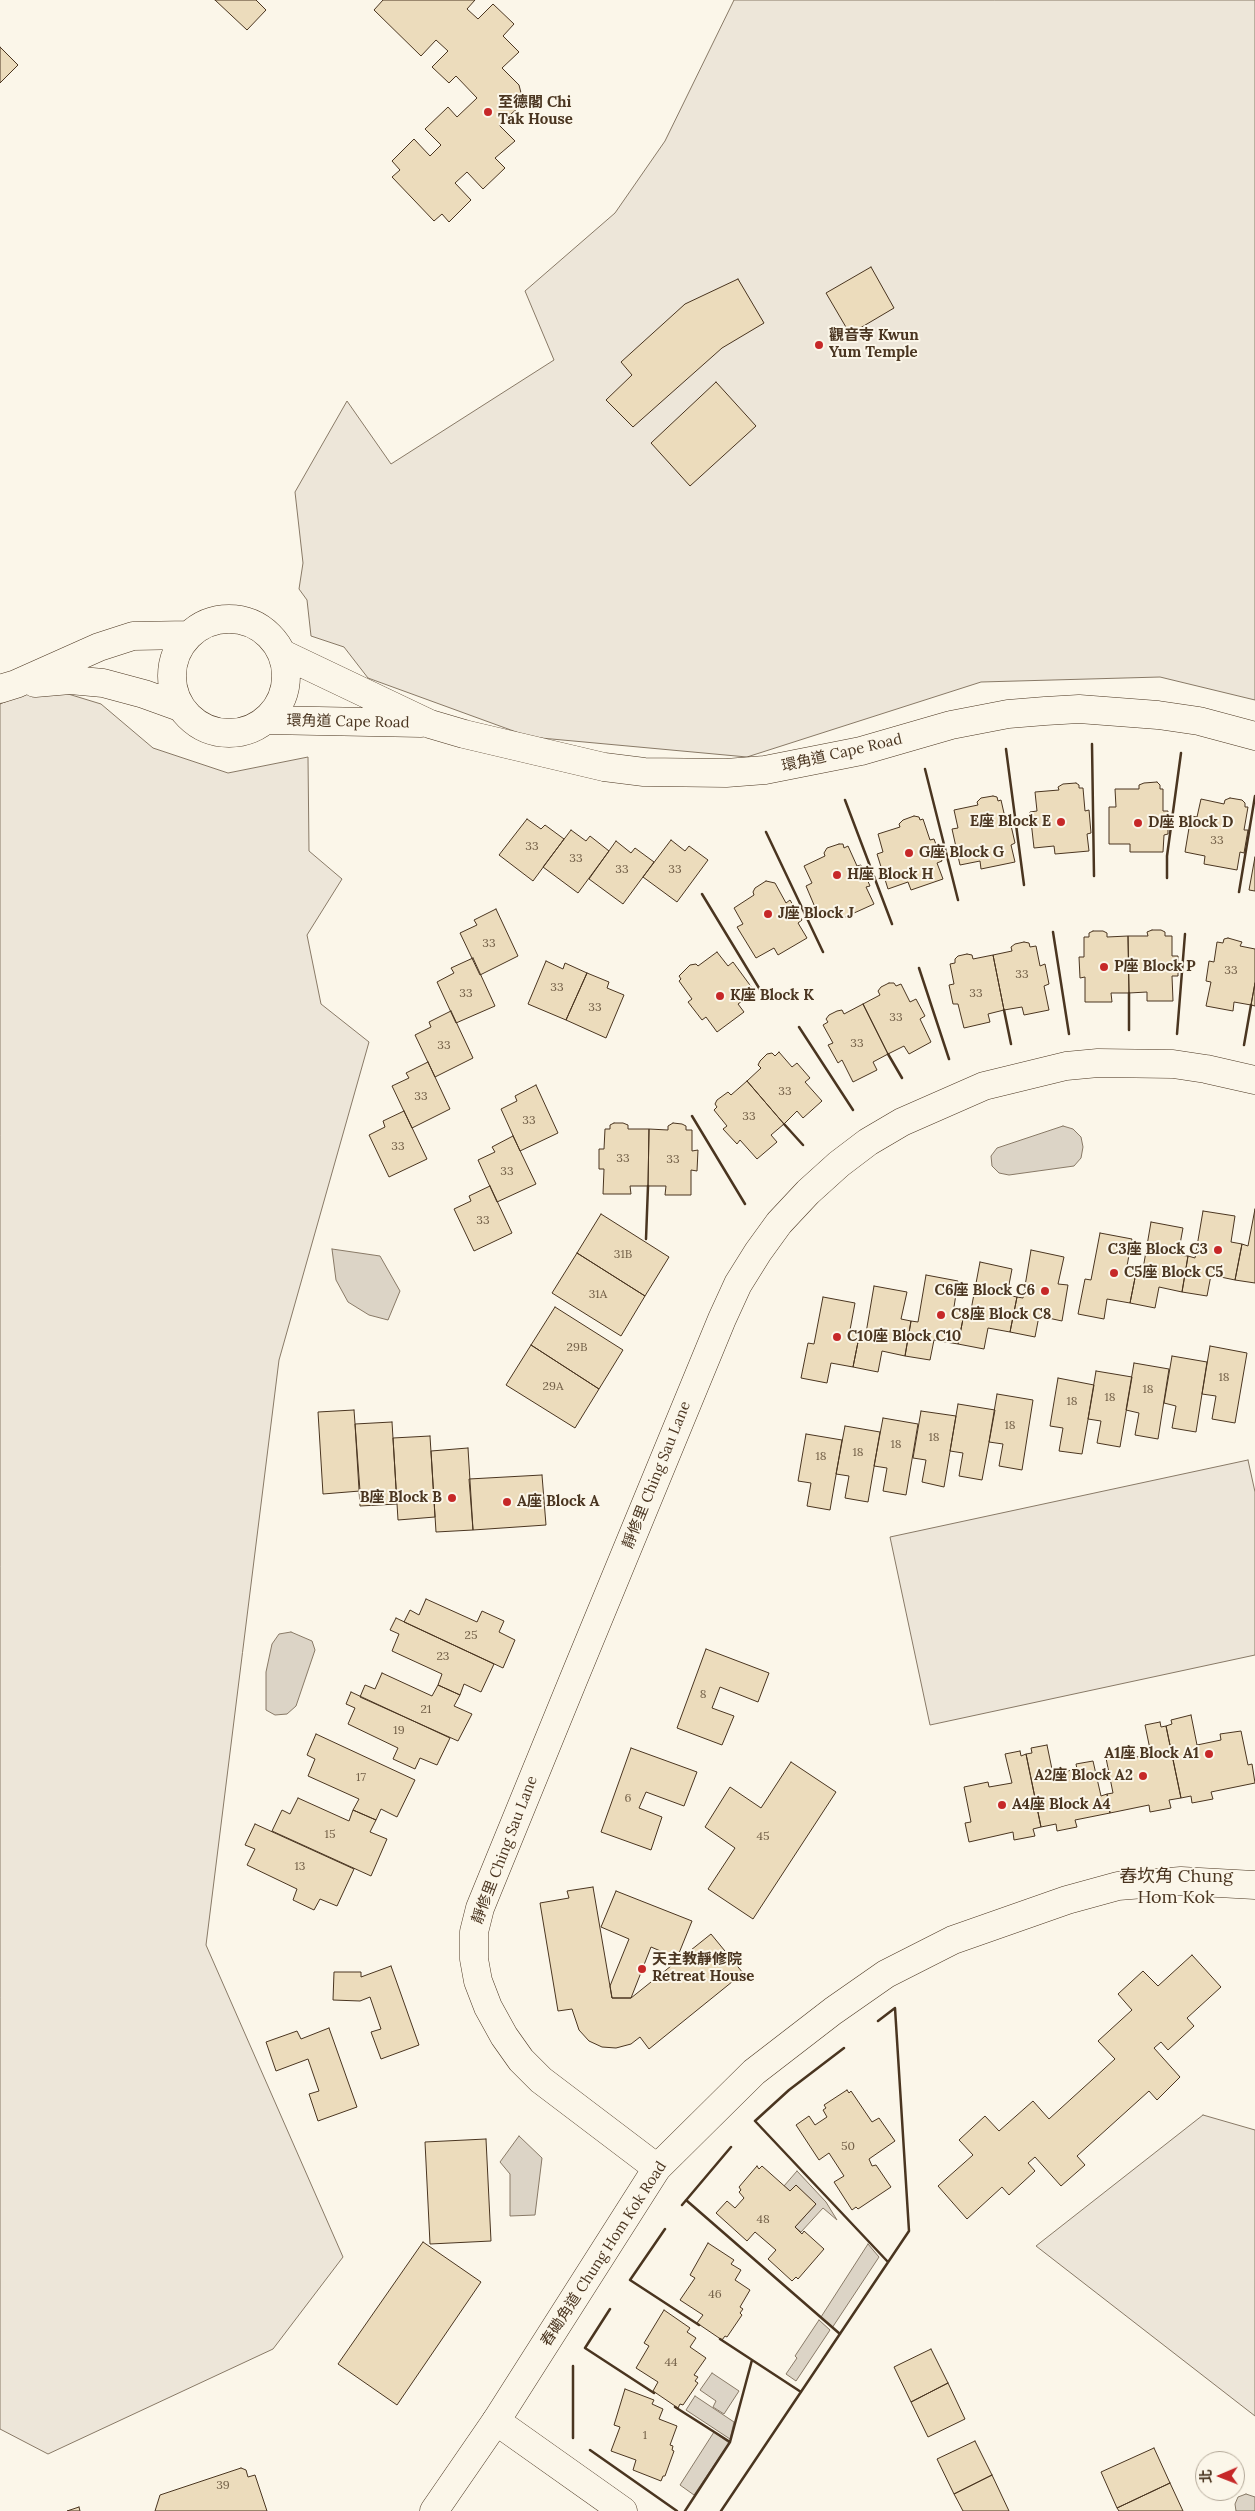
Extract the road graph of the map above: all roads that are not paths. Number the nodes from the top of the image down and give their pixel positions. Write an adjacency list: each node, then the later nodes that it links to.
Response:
1 (189, 635): 2 (street, 環角道 Cape Road); 3 (street, 環角道 Cape Road); 4 (street, 環角道 Cape Road)
2 (282, 654): 5 (street, 環角道 Cape Road); 6 (street, 環角道 Cape Road)
3 (8, 687): 4 (street, 環角道 Cape Road)
4 (180, 707): 5 (street, 環角道 Cape Road)
5 (266, 720): 6 (street, 環角道 Cape Road)
6 (430, 724): 7 (street, 環角道 Cape Road)
7 (1255, 736)
8 (1255, 1080): 10 (street, 靜修里 Ching Sau Lane)
9 (1255, 1885): 10 (street, 舂磡角道 Chung Hom Kok Road)
10 (657, 2168): 11 (street, 舂磡角道 Chung Hom Kok Road)
11 (496, 2421): 12 (street, 舂磡角道 Chung Hom Kok Road); 13 (street)
12 (434, 2511)
13 (623, 2511)

